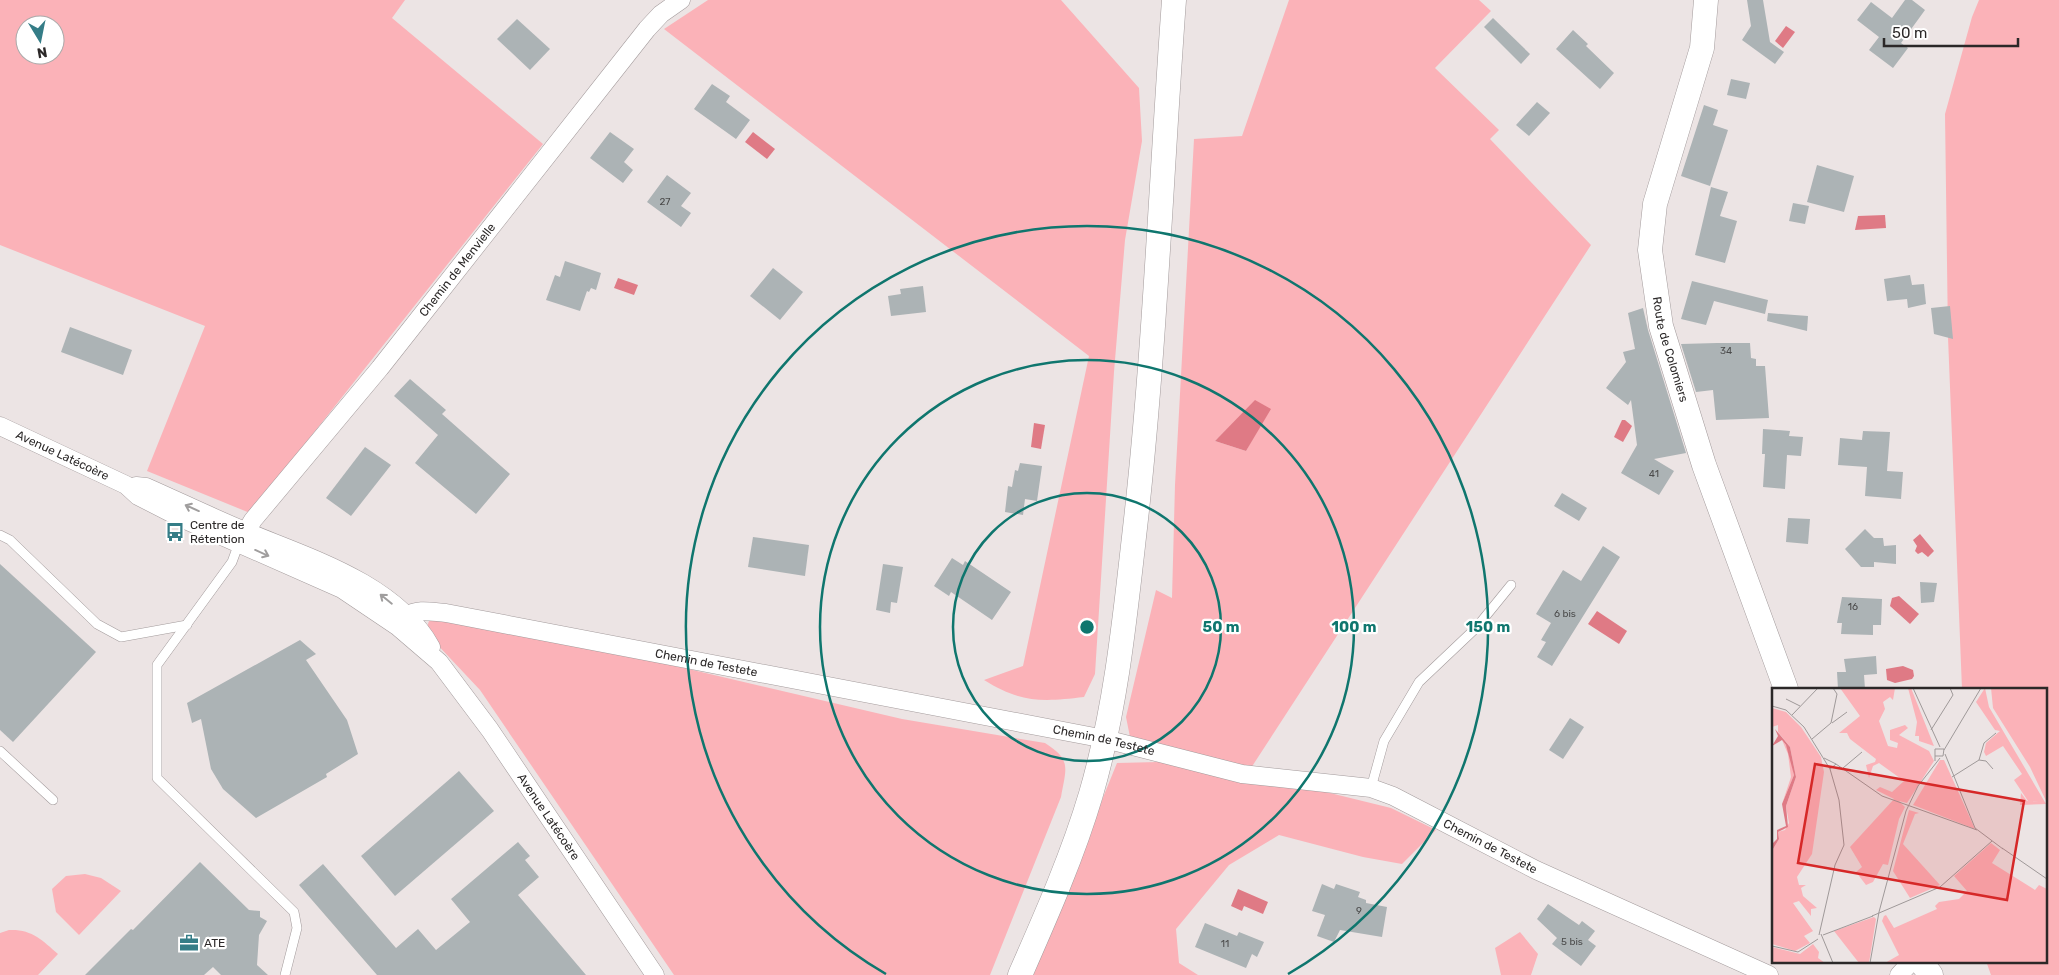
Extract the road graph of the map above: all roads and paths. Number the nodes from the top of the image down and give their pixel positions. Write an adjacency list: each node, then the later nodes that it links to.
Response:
1 (680, 0): 6 (street, Chemin de Menvielle)
2 (1174, 0): 12 (main road)
3 (1706, 0): 11 (main road, Route de Colomiers)
4 (0, 426): 6 (street, Avenue Latécoère)
5 (0, 535): 9 (lane)
6 (243, 537): 8 (street, Avenue Latécoère, one-way to 6); 9 (lane); 10 (street, Avenue Latécoère, one-way to 10)
7 (1511, 585): 14 (lane)
8 (406, 616): 10 (street, Avenue Latécoère); 12 (street, Chemin de Testete)
9 (187, 625): 18 (lane)
10 (439, 662): 19 (street, Avenue Latécoère)
11 (1786, 688)
12 (1104, 739): 14 (street, Chemin de Testete); 20 (main road)
13 (0, 751): 15 (lane)
14 (1371, 788): 21 (street, Chemin de Testete)
15 (53, 800)
16 (1911, 962): 22 (street)
17 (1921, 962): 23 (main road)
18 (285, 975)
19 (655, 975)
20 (1020, 975)
21 (1770, 975)
22 (1898, 975)
23 (1931, 975)

